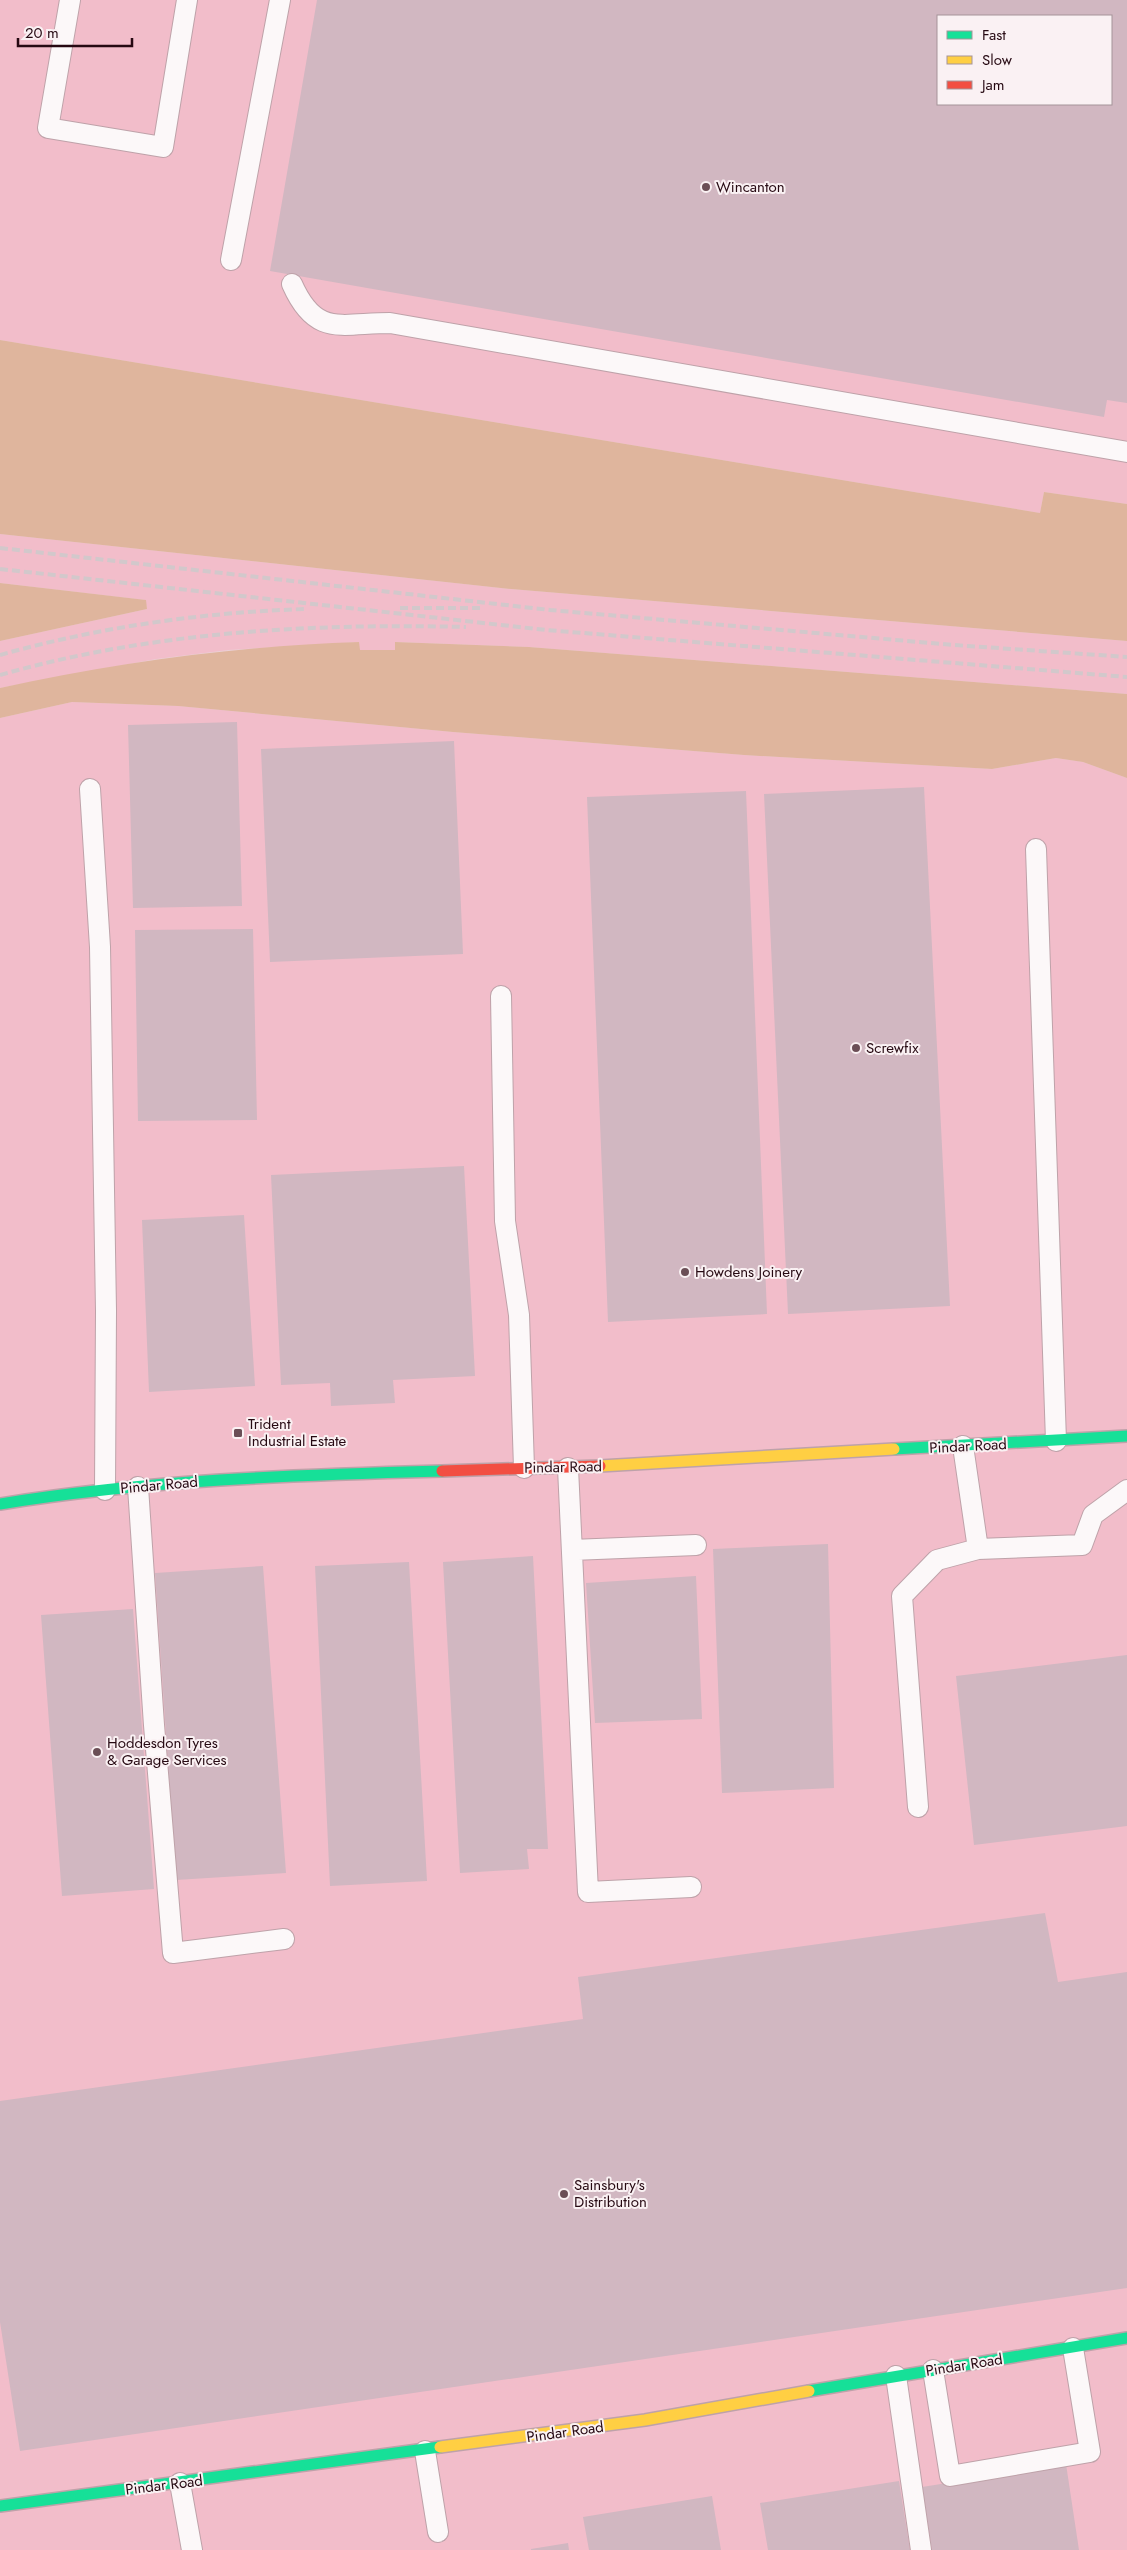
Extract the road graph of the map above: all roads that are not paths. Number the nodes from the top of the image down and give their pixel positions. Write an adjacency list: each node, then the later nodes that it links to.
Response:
1 (70, 0): 2 (lane)
2 (187, 0)
3 (280, 0): 4 (lane)
4 (231, 260)
5 (292, 284): 6 (lane)
6 (1127, 452)
7 (90, 789): 16 (lane)
8 (1036, 848): 11 (lane)
9 (501, 996): 13 (lane)
10 (1127, 1436): 11 (street, Pindar Road)
11 (1056, 1441): 12 (street, Pindar Road)
12 (964, 1446): 14 (street, Pindar Road); 20 (lane)
13 (524, 1468): 14 (street, Pindar Road); 15 (street, Pindar Road)
14 (568, 1468): 21 (lane)
15 (138, 1487): 16 (street, Pindar Road); 24 (lane)
16 (105, 1490): 18 (street, Pindar Road)
17 (1127, 1490): 20 (lane)
18 (0, 1504)
19 (696, 1545): 21 (lane)
20 (978, 1548): 22 (lane)
21 (572, 1550): 23 (lane)
22 (918, 1807)
23 (691, 1887)
24 (284, 1939)
25 (1127, 2338): 26 (street, Pindar Road)
26 (1073, 2348): 27 (street, Pindar Road); 27 (lane)
27 (933, 2370): 28 (street, Pindar Road)
28 (896, 2376): 29 (street, Pindar Road); 34 (lane)
29 (425, 2451): 30 (street, Pindar Road); 32 (lane)
30 (180, 2483): 31 (street, Pindar Road); 33 (lane)
31 (0, 2506)
32 (438, 2532)
33 (192, 2550)
34 (921, 2550)

